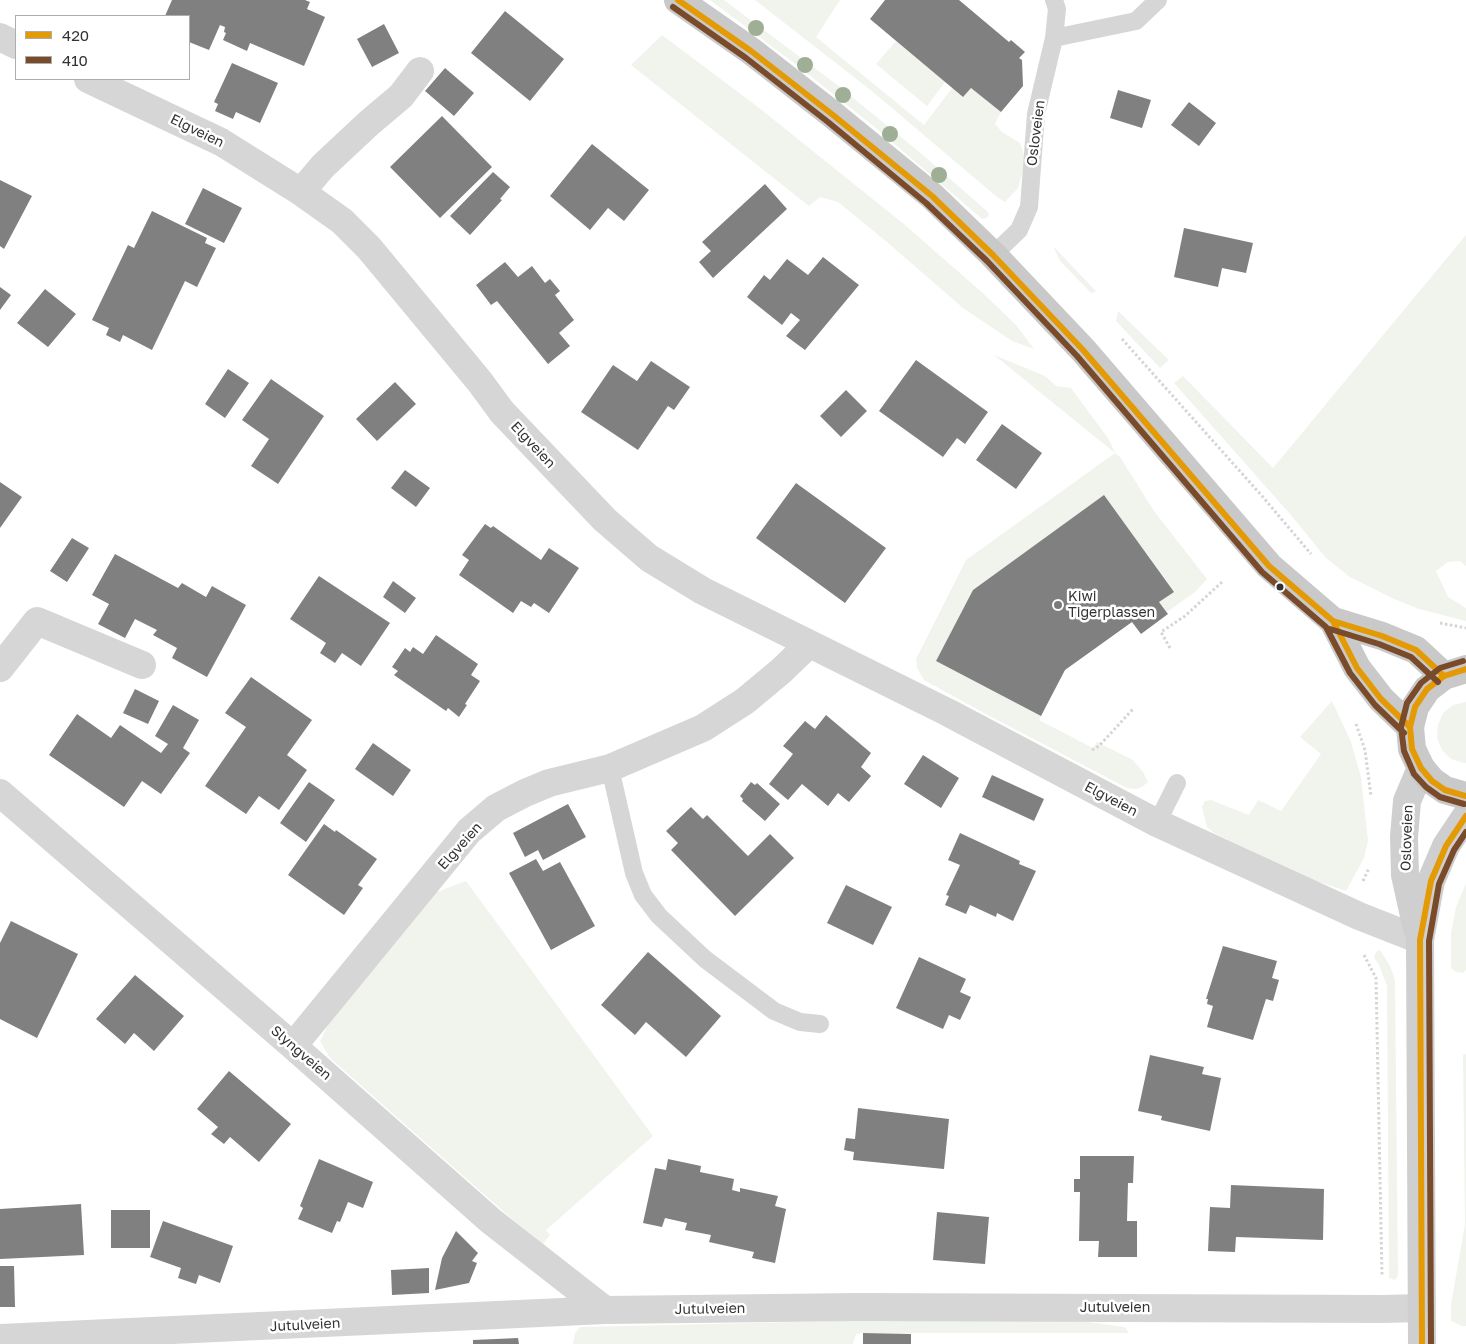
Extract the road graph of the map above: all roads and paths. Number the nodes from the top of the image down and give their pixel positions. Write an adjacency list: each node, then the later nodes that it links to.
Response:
1 (678, 0): 10 (main road)
2 (1054, 0): 5 (lane, Osloveien)
3 (1158, 0): 5 (lane)
4 (0, 37): 6 (street)
5 (1054, 38): 10 (lane, Osloveien)
6 (15, 44)
7 (420, 71): 9 (street)
8 (90, 80): 9 (street, Elgveien)
9 (301, 192): 13 (street, Elgveien)
10 (993, 256): 12 (main road)
11 (1222, 582): 14 (path)
12 (1333, 621): 17 (main road); 20 (main road)
13 (808, 644): 22 (street, Elgveien); 29 (street, Elgveien)
14 (1170, 648)
15 (142, 665): 16 (street)
16 (0, 668)
17 (1455, 673): 20 (main road)
18 (1133, 709): 21 (path)
19 (1355, 722): 27 (path)
20 (1410, 727): 23 (main road)
21 (1089, 752)
22 (610, 768): 34 (lane); 35 (street, Elgveien)
23 (1421, 768): 26 (main road); 32 (street, Osloveien)
24 (1177, 783): 29 (lane)
25 (0, 793): 35 (street, Slyngveien)
26 (1466, 796)
27 (1372, 798)
28 (1466, 816): 32 (street, Osloveien)
29 (1157, 823): 32 (street, Elgveien)
30 (1370, 866): 31 (path)
31 (1360, 888)
32 (1420, 940): 36 (street, Osloveien)
33 (1361, 948): 37 (path)
34 (820, 1024)
35 (293, 1046): 38 (street, Slyngveien)
36 (1421, 1308): 37 (street, Jutulveien); 40 (street, Osloveien)
37 (1383, 1309): 38 (street, Jutulveien)
38 (605, 1310): 39 (street, Jutulveien)
39 (0, 1338)
40 (1422, 1344)

